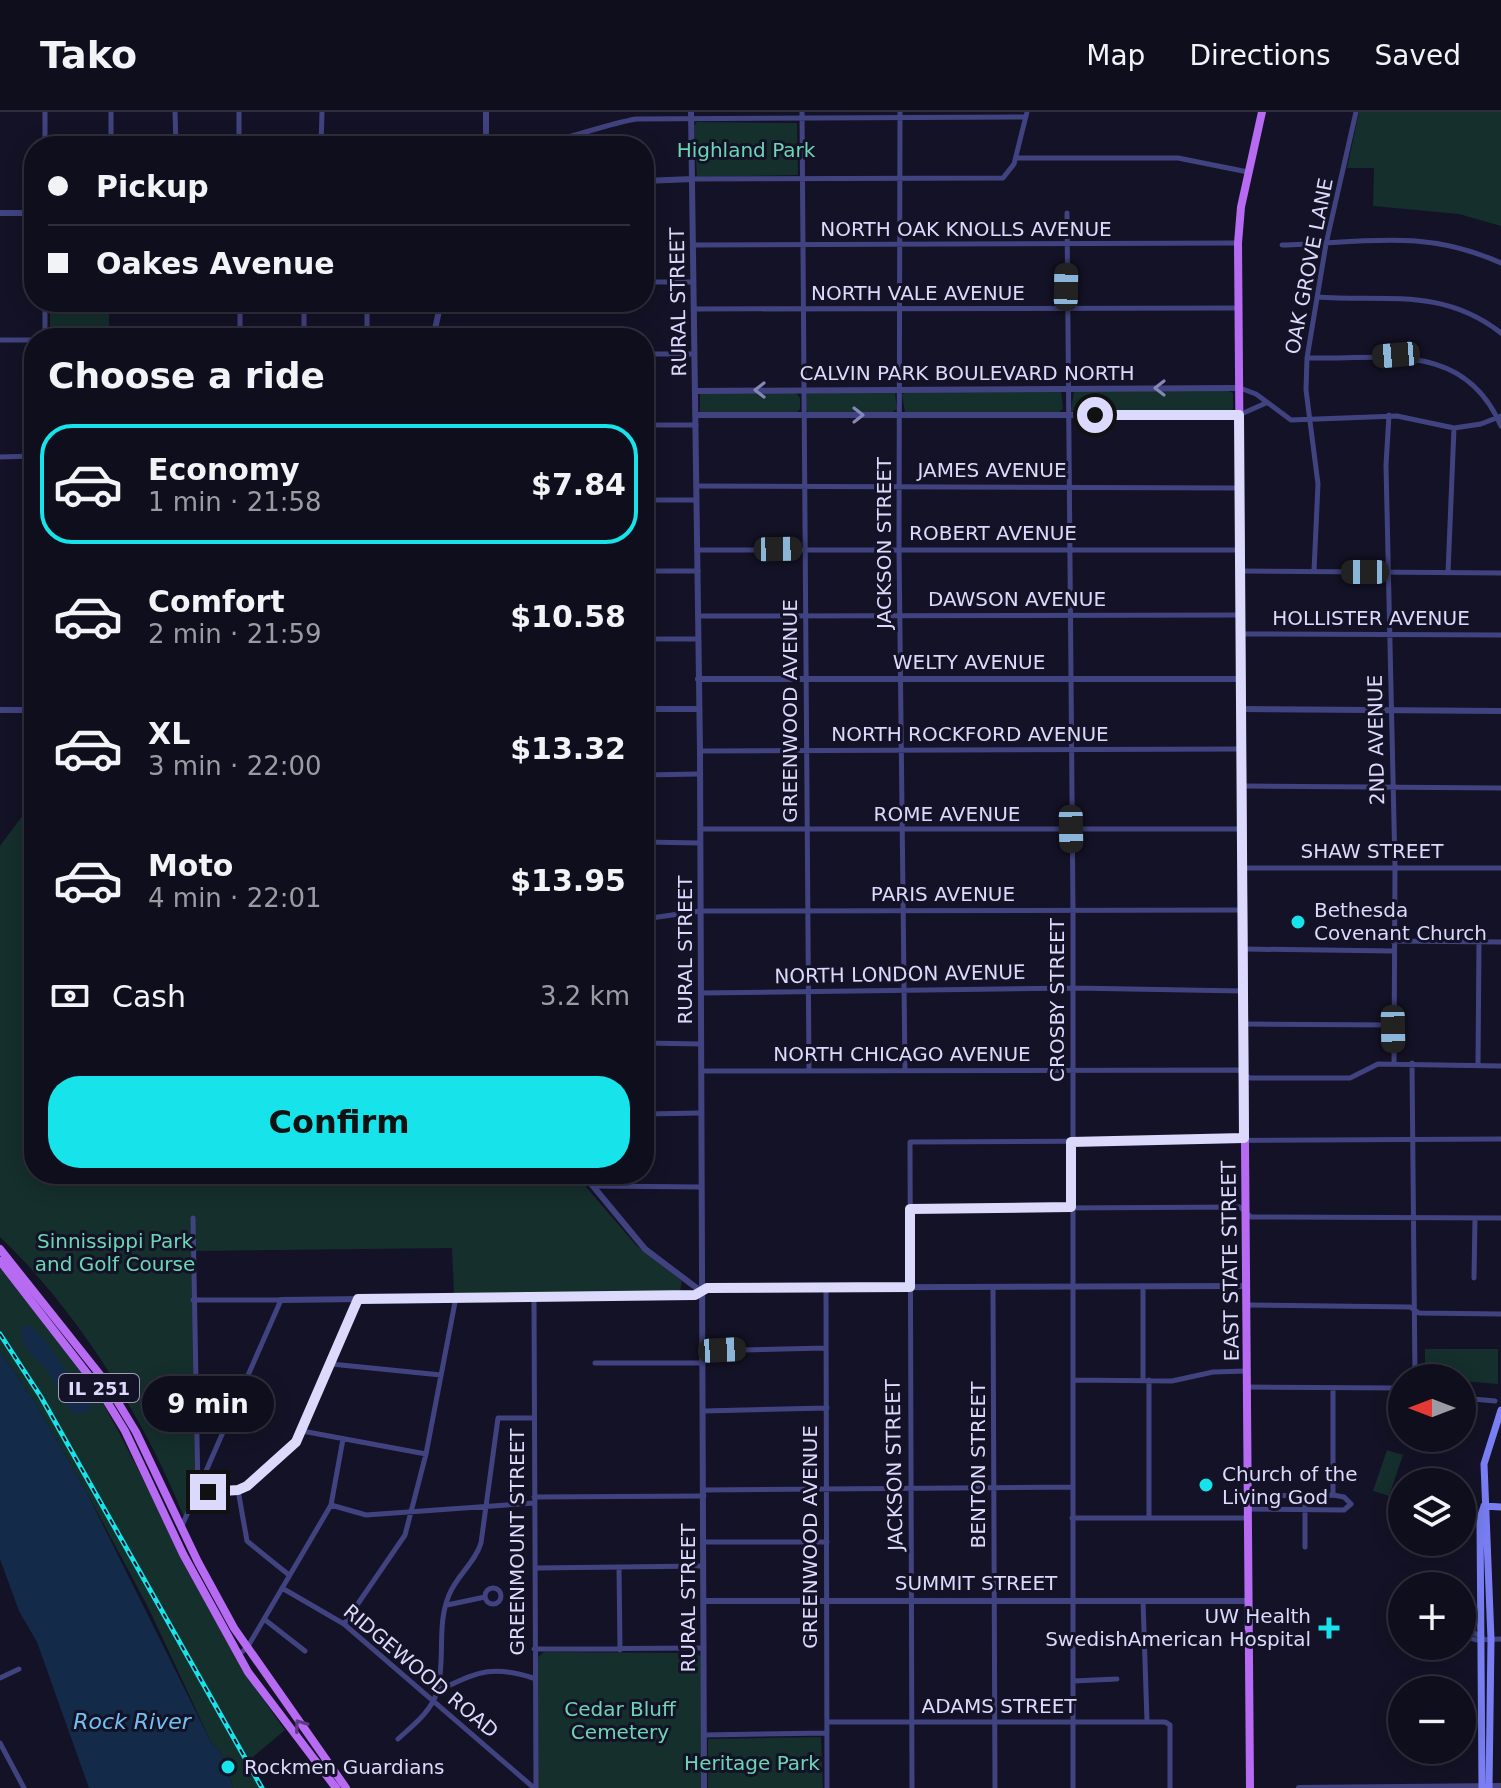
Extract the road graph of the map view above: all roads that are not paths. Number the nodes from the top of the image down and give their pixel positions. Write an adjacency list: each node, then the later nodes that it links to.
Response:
1 (45, 112): 13 (street)
2 (111, 112): 14 (street)
3 (175, 112): 15 (street)
4 (239, 112): 16 (street)
5 (322, 112): 17 (street)
6 (486, 112): 18 (street)
7 (1262, 112): 21 (main road, EAST STATE STREET)
8 (1356, 112): 30 (street, OAK GROVE LANE)
9 (1026, 114): 11 (street); 20 (street)
10 (802, 115): 11 (street); 12 (street); 24 (street, GREENWOOD AVENUE)
11 (900, 115): 22 (street, JACKSON STREET)
12 (691, 116): 19 (street); 23 (street, RURAL STREET)
13 (45, 136)
14 (111, 136)
15 (176, 136)
16 (239, 136)
17 (321, 136)
18 (486, 136)
19 (578, 136)
20 (1016, 158): 21 (street); 22 (street)
21 (1248, 172): 29 (main road, EAST STATE STREET)
22 (900, 178): 24 (street); 33 (street, JACKSON STREET)
23 (692, 179): 24 (street); 25 (street); 31 (street, RURAL STREET)
24 (802, 180): 32 (street, GREENWOOD AVENUE)
25 (654, 181)
26 (0, 213): 27 (street)
27 (24, 213)
28 (1067, 213): 34 (street, CROSBY STREET)
29 (1238, 243): 34 (street, NORTH OAK KNOLLS AVENUE); 40 (main road, EAST STATE STREET)
30 (1326, 244): 35 (street); 36 (street); 39 (street, OAK GROVE LANE)
31 (693, 245): 32 (street, NORTH OAK KNOLLS AVENUE); 38 (street, RURAL STREET)
32 (802, 245): 33 (street, NORTH OAK KNOLLS AVENUE); 42 (street, GREENWOOD AVENUE)
33 (898, 245): 34 (street, NORTH OAK KNOLLS AVENUE); 43 (street, JACKSON STREET)
34 (1067, 245): 44 (street, CROSBY STREET)
35 (1282, 245)
36 (1501, 263)
37 (654, 282): 38 (street)
38 (693, 282): 41 (street, RURAL STREET)
39 (1317, 297): 45 (street); 50 (street, OAK GROVE LANE)
40 (1239, 308): 44 (street, NORTH VALE AVENUE); 51 (main road, EAST STATE STREET)
41 (694, 309): 42 (street, NORTH VALE AVENUE); 49 (street, RURAL STREET)
42 (804, 309): 43 (street, NORTH VALE AVENUE); 53 (street, GREENWOOD AVENUE)
43 (898, 309): 44 (street, NORTH VALE AVENUE); 54 (street, JACKSON STREET)
44 (1066, 309): 52 (street, CROSBY STREET)
45 (1501, 333)
46 (0, 340): 47 (street)
47 (24, 340)
48 (654, 354): 49 (street)
49 (694, 354): 55 (street, RURAL STREET)
50 (1307, 358): 63 (street); 64 (street, OAK GROVE LANE)
51 (1238, 388): 52 (street, CALVIN PARK BOULEVARD NORTH, one-way to 52); 56 (street); 61 (main road, EAST STATE STREET)
52 (1067, 389): 54 (street, CALVIN PARK BOULEVARD NORTH); 60 (street, CROSBY STREET)
53 (804, 390): 54 (street, CALVIN PARK BOULEVARD NORTH); 55 (street, CALVIN PARK BOULEVARD NORTH, one-way to 55); 58 (street, GREENWOOD AVENUE)
54 (899, 390): 59 (street, JACKSON STREET)
55 (695, 391): 57 (street, RURAL STREET)
56 (1266, 403): 61 (street); 64 (street)
57 (696, 415): 58 (street, CALVIN PARK BOULEVARD NORTH); 66 (street, RURAL STREET)
58 (804, 415): 59 (street, CALVIN PARK BOULEVARD NORTH, one-way to 59); 71 (street, GREENWOOD AVENUE)
59 (900, 415): 60 (street, CALVIN PARK BOULEVARD NORTH); 73 (street, JACKSON STREET)
60 (1067, 415): 61 (street, CALVIN PARK BOULEVARD NORTH); 74 (street, CROSBY STREET)
61 (1239, 415): 75 (main road, EAST STATE STREET)
62 (1389, 415): 64 (street); 68 (street); 87 (street, 2ND AVENUE)
63 (1499, 417): 67 (street); 68 (street)
64 (1309, 421): 86 (street, OAK GROVE LANE)
65 (654, 425): 66 (street)
66 (696, 425): 72 (street, RURAL STREET)
67 (1501, 426)
68 (1454, 428): 88 (street)
69 (24, 456): 70 (street)
70 (0, 457)
71 (805, 485): 72 (street, JAMES AVENUE); 73 (street, JAMES AVENUE); 78 (street, GREENWOOD AVENUE)
72 (696, 486): 77 (street, RURAL STREET)
73 (900, 486): 74 (street, JAMES AVENUE); 79 (street, JACKSON STREET)
74 (1068, 486): 75 (street, JAMES AVENUE); 80 (street, CROSBY STREET)
75 (1240, 488): 82 (main road, EAST STATE STREET)
76 (654, 500): 77 (street)
77 (696, 500): 81 (street, RURAL STREET)
78 (805, 549): 79 (street, ROBERT AVENUE); 81 (street, ROBERT AVENUE); 94 (street, GREENWOOD AVENUE)
79 (899, 549): 80 (street, ROBERT AVENUE); 90 (street, JACKSON STREET)
80 (1070, 549): 82 (street, ROBERT AVENUE); 91 (street, CROSBY STREET)
81 (698, 550): 84 (street, RURAL STREET)
82 (1241, 550): 85 (main road, EAST STATE STREET)
83 (654, 571): 84 (street)
84 (698, 571): 93 (street, RURAL STREET)
85 (1241, 571): 86 (street); 92 (main road, EAST STATE STREET)
86 (1314, 571): 87 (street)
87 (1390, 572): 88 (street); 96 (street, 2ND AVENUE)
88 (1448, 573): 89 (street)
89 (1501, 573)
90 (900, 614): 91 (street, DAWSON AVENUE); 94 (street, DAWSON AVENUE); 100 (street, JACKSON STREET)
91 (1070, 615): 92 (street, DAWSON AVENUE); 101 (street, CROSBY STREET)
92 (1240, 615): 95 (main road, EAST STATE STREET)
93 (698, 616): 94 (street, DAWSON AVENUE); 99 (street, RURAL STREET)
94 (806, 616): 103 (street, GREENWOOD AVENUE)
95 (1241, 634): 96 (street, HOLLISTER AVENUE); 104 (main road, EAST STATE STREET)
96 (1391, 635): 97 (street, HOLLISTER AVENUE); 108 (street, 2ND AVENUE)
97 (1501, 635)
98 (654, 639): 99 (street)
99 (698, 639): 102 (street, RURAL STREET)
100 (901, 678): 101 (street, WELTY AVENUE); 103 (street, WELTY AVENUE); 116 (street, JACKSON STREET)
101 (1070, 678): 104 (street, WELTY AVENUE); 114 (street, CROSBY STREET)
102 (698, 679): 103 (street, WELTY AVENUE); 106 (street, RURAL STREET)
103 (806, 679): 113 (street, GREENWOOD AVENUE)
104 (1241, 679): 107 (main road, EAST STATE STREET)
105 (654, 709): 106 (street)
106 (698, 709): 115 (street, RURAL STREET)
107 (1242, 709): 108 (street); 112 (main road, EAST STATE STREET)
108 (1391, 709): 111 (street); 120 (street, 2ND AVENUE)
109 (0, 710): 110 (street)
110 (24, 710)
111 (1501, 711)
112 (1241, 749): 114 (street, NORTH ROCKFORD AVENUE); 119 (main road, EAST STATE STREET)
113 (808, 750): 115 (street, NORTH ROCKFORD AVENUE); 116 (street, NORTH ROCKFORD AVENUE); 126 (street, GREENWOOD AVENUE)
114 (1071, 750): 116 (street, NORTH ROCKFORD AVENUE); 123 (street, CROSBY STREET)
115 (700, 751): 117 (street, RURAL STREET)
116 (901, 751): 125 (street, JACKSON STREET)
117 (699, 774): 118 (street); 122 (street, RURAL STREET)
118 (654, 775)
119 (1242, 786): 120 (street); 124 (main road, EAST STATE STREET)
120 (1392, 788): 121 (street); 129 (street, 2ND AVENUE)
121 (1501, 788)
122 (700, 829): 126 (street, ROME AVENUE); 128 (street, RURAL STREET)
123 (1071, 829): 124 (street, ROME AVENUE); 125 (street, ROME AVENUE); 134 (street, CROSBY STREET)
124 (1242, 829): 130 (main road, EAST STATE STREET)
125 (903, 830): 126 (street, ROME AVENUE); 132 (street, JACKSON STREET)
126 (807, 831): 133 (street, GREENWOOD AVENUE)
127 (654, 842): 128 (street)
128 (700, 843): 136 (street, RURAL STREET)
129 (1395, 867): 130 (street, SHAW STREET); 131 (street, SHAW STREET); 138 (street, 2ND AVENUE)
130 (1242, 868): 135 (main road, EAST STATE STREET)
131 (1501, 868)
132 (905, 909): 133 (street, PARIS AVENUE); 134 (street, PARIS AVENUE); 144 (street, JACKSON STREET)
133 (809, 910): 136 (street, PARIS AVENUE); 146 (street, GREENWOOD AVENUE)
134 (1073, 910): 135 (street, PARIS AVENUE); 143 (street, CROSBY STREET)
135 (1243, 910): 141 (main road, EAST STATE STREET)
136 (700, 911): 137 (street, PARIS AVENUE); 147 (street, RURAL STREET)
137 (654, 918)
138 (1392, 941): 139 (street); 142 (street, 2ND AVENUE)
139 (1479, 942): 140 (street); 154 (street)
140 (1501, 942)
141 (1243, 949): 142 (street); 145 (main road, EAST STATE STREET)
142 (1393, 951): 149 (street, 2ND AVENUE)
143 (1073, 988): 144 (street, NORTH LONDON AVENUE); 145 (street, NORTH LONDON AVENUE); 158 (street, CROSBY STREET)
144 (906, 989): 146 (street, NORTH LONDON AVENUE); 157 (street, JACKSON STREET)
145 (1243, 991): 148 (main road, EAST STATE STREET)
146 (808, 992): 147 (street, NORTH LONDON AVENUE); 156 (street, GREENWOOD AVENUE)
147 (701, 993): 151 (street, RURAL STREET)
148 (1244, 1024): 149 (street); 160 (main road, EAST STATE STREET)
149 (1393, 1025): 153 (street, 2ND AVENUE)
150 (654, 1043): 151 (street)
151 (701, 1044): 159 (street, RURAL STREET)
152 (1412, 1063): 153 (street, NORTH CHICAGO AVENUE); 154 (street, NORTH CHICAGO AVENUE); 164 (street)
153 (1394, 1064): 160 (street, NORTH CHICAGO AVENUE)
154 (1478, 1065): 155 (street, NORTH CHICAGO AVENUE)
155 (1501, 1066)
156 (809, 1069): 157 (street, NORTH CHICAGO AVENUE); 159 (street, NORTH CHICAGO AVENUE)
157 (905, 1070): 158 (street, NORTH CHICAGO AVENUE)
158 (1073, 1070): 160 (street, NORTH CHICAGO AVENUE); 166 (street, CROSBY STREET)
159 (702, 1071): 161 (street, RURAL STREET)
160 (1244, 1075): 163 (main road, EAST STATE STREET)
161 (701, 1113): 162 (street); 168 (street, RURAL STREET)
162 (654, 1114)
163 (1244, 1138): 164 (street); 166 (street); 171 (main road, EAST STATE STREET)
164 (1413, 1139): 165 (street); 172 (street)
165 (1501, 1139)
166 (1071, 1142): 169 (street, CROSBY STREET); 170 (street, JACKSON STREET)
167 (594, 1186): 168 (street); 185 (street)
168 (701, 1187): 185 (street, RURAL STREET)
169 (1071, 1207): 170 (street); 171 (street); 180 (street, CROSBY STREET)
170 (910, 1209): 183 (street, JACKSON STREET)
171 (1243, 1210): 172 (street); 182 (main road, EAST STATE STREET)
172 (1413, 1217): 174 (street); 192 (street)
173 (193, 1218): 189 (street)
174 (1475, 1218): 175 (street); 178 (street)
175 (1501, 1218)
176 (0, 1249): 240 (main road, IL 251)
177 (0, 1261): 240 (main road, IL 251)
178 (1474, 1278)
179 (826, 1286): 183 (street); 185 (street); 194 (street, GREENWOOD AVENUE)
180 (1072, 1286): 181 (street); 184 (street); 202 (street, CROSBY STREET)
181 (1143, 1286): 182 (street); 203 (street)
182 (1246, 1286): 191 (main road, EAST STATE STREET)
183 (910, 1287): 184 (street); 221 (street, JACKSON STREET)
184 (993, 1287): 218 (street, BENTON STREET)
185 (702, 1292): 187 (street); 195 (street, RURAL STREET)
186 (456, 1297): 187 (street); 188 (street); 201 (street)
187 (534, 1297): 212 (street, GREENMOUNT STREET)
188 (358, 1299): 190 (street); 198 (street)
189 (193, 1300): 190 (street); 223 (street)
190 (281, 1300): 223 (street)
191 (1246, 1305): 192 (street); 200 (main road, EAST STATE STREET)
192 (1415, 1310): 193 (street); 199 (street)
193 (1501, 1314)
194 (826, 1348): 195 (street); 209 (street, GREENWOOD AVENUE)
195 (704, 1351): 197 (street, RURAL STREET)
196 (595, 1363): 197 (street)
197 (704, 1363): 211 (street, RURAL STREET)
198 (331, 1364): 201 (street); 213 (street)
199 (1415, 1364)
200 (1247, 1371): 203 (street); 204 (main road, EAST STATE STREET)
201 (441, 1375): 217 (street)
202 (1073, 1380): 203 (street); 219 (street, CROSBY STREET)
203 (1146, 1380): 238 (street)
204 (1247, 1387): 205 (street); 226 (main road, EAST STATE STREET)
205 (1333, 1388): 206 (street); 225 (street)
206 (1388, 1388)
207 (1476, 1399): 208 (street)
208 (1495, 1401)
209 (827, 1408): 211 (street); 220 (street, GREENWOOD AVENUE)
210 (1501, 1410): 214 (main road)
211 (704, 1411): 224 (street, RURAL STREET)
212 (533, 1418): 229 (street, GREENMOUNT STREET); 231 (street)
213 (302, 1431): 216 (street); 222 (street)
214 (1491, 1438): 215 (street); 232 (main road)
215 (1501, 1438)
216 (343, 1439): 217 (street); 230 (street)
217 (426, 1454): 234 (street)
218 (994, 1487): 219 (street); 221 (street); 251 (street, BENTON STREET)
219 (1072, 1487): 239 (street, CROSBY STREET)
220 (827, 1489): 221 (street); 224 (street); 242 (street, GREENWOOD AVENUE)
221 (910, 1489): 250 (street, JACKSON STREET)
222 (238, 1490): 223 (street); 247 (street)
223 (198, 1493): 240 (street)
224 (704, 1493): 229 (street); 241 (street, RURAL STREET)
225 (1333, 1495): 228 (street); 236 (street)
226 (1248, 1496): 227 (street); 237 (main road, EAST STATE STREET)
227 (1274, 1496): 228 (street); 235 (street)
228 (1305, 1496): 236 (street)
229 (534, 1500): 231 (street); 246 (street, GREENMOUNT STREET)
230 (331, 1505): 234 (street); 247 (street)
231 (486, 1505): 234 (street); 257 (street)
232 (1484, 1506): 233 (main road); 261 (main road)
233 (1501, 1507)
234 (411, 1509): 259 (street)
235 (1274, 1509): 236 (street); 237 (street)
236 (1305, 1510): 243 (street)
237 (1248, 1513): 238 (street); 256 (main road, EAST STATE STREET)
238 (1149, 1517): 239 (street)
239 (1072, 1518): 252 (street, CROSBY STREET)
240 (177, 1530): 264 (main road, IL 251); 269 (main road, IL 251)
241 (703, 1542): 242 (street); 244 (street, RURAL STREET)
242 (827, 1542): 253 (street, GREENWOOD AVENUE)
243 (1305, 1547)
244 (703, 1566): 245 (street); 255 (street, RURAL STREET)
245 (619, 1567): 246 (street); 267 (street)
246 (536, 1568): 266 (street, GREENMOUNT STREET)
247 (289, 1575): 248 (street)
248 (282, 1588): 258 (street); 259 (street, RIDGEWOOD ROAD)
249 (485, 1597): 257 (street)
250 (911, 1599): 251 (street, SUMMIT STREET); 253 (street, SUMMIT STREET); 280 (street, JACKSON STREET)
251 (994, 1599): 252 (street, SUMMIT STREET); 281 (street, BENTON STREET)
252 (1072, 1599): 254 (street, SUMMIT STREET); 274 (street, CROSBY STREET)
253 (825, 1600): 255 (street, SUMMIT STREET); 279 (street, GREENWOOD AVENUE)
254 (1143, 1600): 256 (street, SUMMIT STREET); 278 (street)
255 (704, 1601): 265 (street, RURAL STREET)
256 (1249, 1601): 298 (main road, EAST STATE STREET)
257 (446, 1605): 275 (street)
258 (264, 1619): 264 (street); 268 (street)
259 (344, 1624): 276 (street, RIDGEWOOD ROAD)
260 (1476, 1633): 261 (street)
261 (1486, 1638): 262 (street); 263 (street); 287 (main road)
262 (1501, 1639)
263 (1476, 1640)
264 (247, 1648): 269 (street); 290 (main road, IL 251, one-way to 264)
265 (704, 1648): 267 (street); 283 (street, RURAL STREET)
266 (534, 1649): 267 (street); 272 (street, GREENMOUNT STREET)
267 (620, 1650)
268 (305, 1651)
269 (238, 1654): 289 (main road, IL 251)
270 (19, 1669): 271 (street)
271 (0, 1678)
272 (533, 1678): 275 (street); 291 (street, GREENMOUNT STREET)
273 (1117, 1679): 274 (street)
274 (1073, 1681): 277 (street, CROSBY STREET)
275 (437, 1691): 276 (street)
276 (433, 1700): 284 (street); 291 (street, RIDGEWOOD ROAD)
277 (1073, 1721): 278 (street, ADAMS STREET); 281 (street, ADAMS STREET); 296 (street, CROSBY STREET)
278 (1147, 1721): 297 (street, ADAMS STREET)
279 (827, 1722): 280 (street, ADAMS STREET); 282 (street, GREENWOOD AVENUE)
280 (912, 1722): 281 (street, ADAMS STREET); 294 (street, JACKSON STREET)
281 (994, 1722): 295 (street, BENTON STREET)
282 (827, 1733): 283 (street); 293 (street, GREENWOOD AVENUE)
283 (703, 1735): 292 (street, RURAL STREET)
284 (398, 1739)
285 (0, 1743): 288 (street)
286 (1501, 1786): 287 (street)
287 (1486, 1787): 299 (street)
288 (24, 1788)
289 (336, 1788)
290 (346, 1788)
291 (535, 1788)
292 (704, 1788)
293 (827, 1788)
294 (912, 1788)
295 (995, 1788)
296 (1073, 1788)
297 (1170, 1788)
298 (1250, 1788)
299 (1299, 1788)

